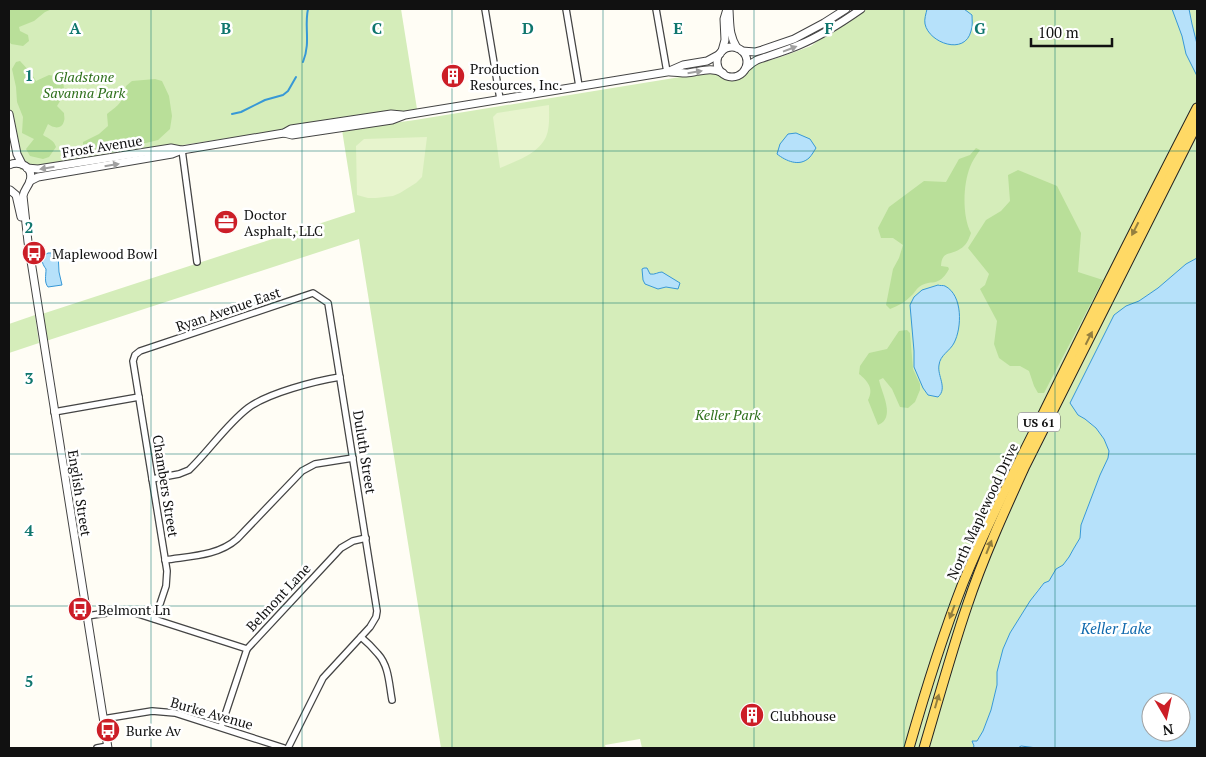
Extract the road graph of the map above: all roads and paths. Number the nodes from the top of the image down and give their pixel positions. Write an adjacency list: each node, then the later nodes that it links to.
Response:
1 (485, 9): 13 (street)
2 (566, 9): 12 (street)
3 (656, 9): 10 (street)
4 (728, 9): 7 (street); 8 (street)
5 (846, 9): 7 (street)
6 (861, 9): 9 (street, one-way to 6)
7 (740, 50): 8 (street); 9 (street)
8 (721, 52): 10 (street, Frost Avenue); 11 (street)
9 (746, 68): 11 (street)
10 (667, 72): 11 (street, Frost Avenue, one-way to 11); 12 (street, Frost Avenue)
11 (723, 73)
12 (579, 86): 13 (street, Frost Avenue)
13 (500, 99): 17 (street, Frost Avenue)
14 (1197, 108): 44 (main road, North Maplewood Drive / US 61, one-way to 44)
15 (9, 114): 19 (street)
16 (1197, 124): 45 (main road, North Maplewood Drive / US 61, one-way to 16)
17 (182, 150): 19 (street, Frost Avenue, one-way to 19); 20 (street, Frost Avenue, one-way to 17); 23 (street)
18 (9, 165): 19 (street, Frost Avenue)
19 (25, 166): 20 (street, English Street)
20 (28, 184): 21 (street, Frost Avenue); 22 (street, English Street)
21 (9, 189): 22 (street, English Street)
22 (28, 242): 28 (street, English Street)
23 (198, 262)
24 (328, 303): 25 (street, Ryan Avenue East); 26 (street, Duluth Street)
25 (135, 355): 27 (street, Chambers Street)
26 (340, 377): 29 (street, Duluth Street); 30 (street)
27 (139, 397): 28 (street); 30 (street, Chambers Street)
28 (54, 412): 33 (street, English Street)
29 (353, 458): 31 (street, Duluth Street); 32 (street)
30 (152, 479): 32 (street, Chambers Street)
31 (366, 538): 35 (street, Duluth Street); 36 (street, Belmont Lane)
32 (165, 560): 34 (street, Chambers Street)
33 (87, 616): 34 (street, Belmont Lane); 38 (street, English Street)
34 (155, 619): 36 (street, Belmont Lane)
35 (361, 637): 37 (street); 43 (street)
36 (247, 649): 39 (street)
37 (392, 700)
38 (103, 719): 39 (street, Burke Avenue); 40 (street, English Street)
39 (221, 728): 42 (street, Burke Avenue)
40 (108, 747): 41 (street)
41 (98, 748)
42 (284, 748)
43 (288, 748)
44 (909, 748)
45 (924, 748)

